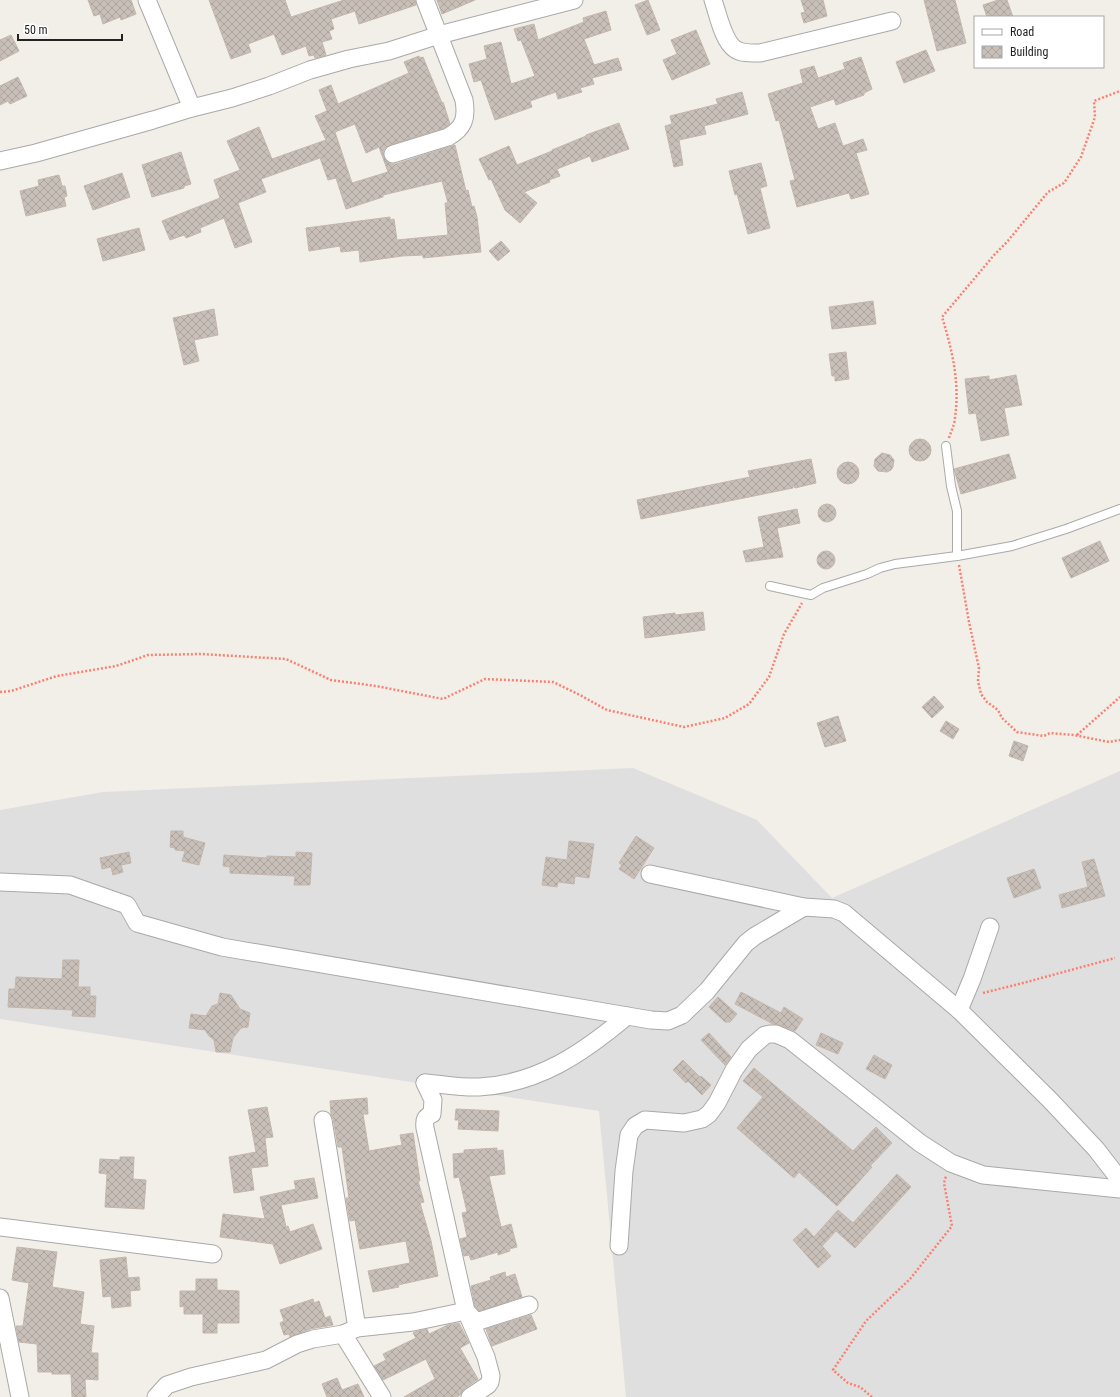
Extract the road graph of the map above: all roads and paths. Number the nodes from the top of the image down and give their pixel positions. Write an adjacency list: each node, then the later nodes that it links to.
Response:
1 (147, 0): 8 (street)
2 (425, 0): 6 (street)
3 (574, 0): 6 (street)
4 (713, 0): 5 (street)
5 (892, 20)
6 (439, 35): 8 (street); 9 (street)
7 (1120, 91): 11 (path)
8 (192, 108): 10 (street)
9 (393, 154)
10 (0, 161)
11 (946, 446): 13 (lane)
12 (1120, 509): 13 (lane)
13 (957, 556): 15 (lane); 18 (path)
14 (770, 586): 15 (lane)
15 (823, 588): 16 (path)
16 (0, 692)
17 (1120, 697): 18 (path)
18 (1077, 735): 19 (path)
19 (1120, 740)
20 (650, 874): 22 (street)
21 (0, 882): 26 (street)
22 (804, 907): 25 (street); 26 (street)
23 (990, 928): 25 (street)
24 (1115, 958): 25 (path)
25 (962, 1002): 29 (street)
26 (627, 1016): 36 (street)
27 (323, 1120): 37 (street)
28 (951, 1163): 30 (street); 32 (street); 42 (path)
29 (1120, 1180)
30 (1120, 1189)
31 (0, 1227): 33 (street)
32 (619, 1246)
33 (213, 1254)
34 (0, 1298): 38 (street)
35 (529, 1305): 36 (street)
36 (466, 1311): 37 (street); 41 (street)
37 (350, 1331): 39 (street); 40 (street)
38 (20, 1397)
39 (156, 1397)
40 (382, 1397)
41 (470, 1397)
42 (872, 1397)

